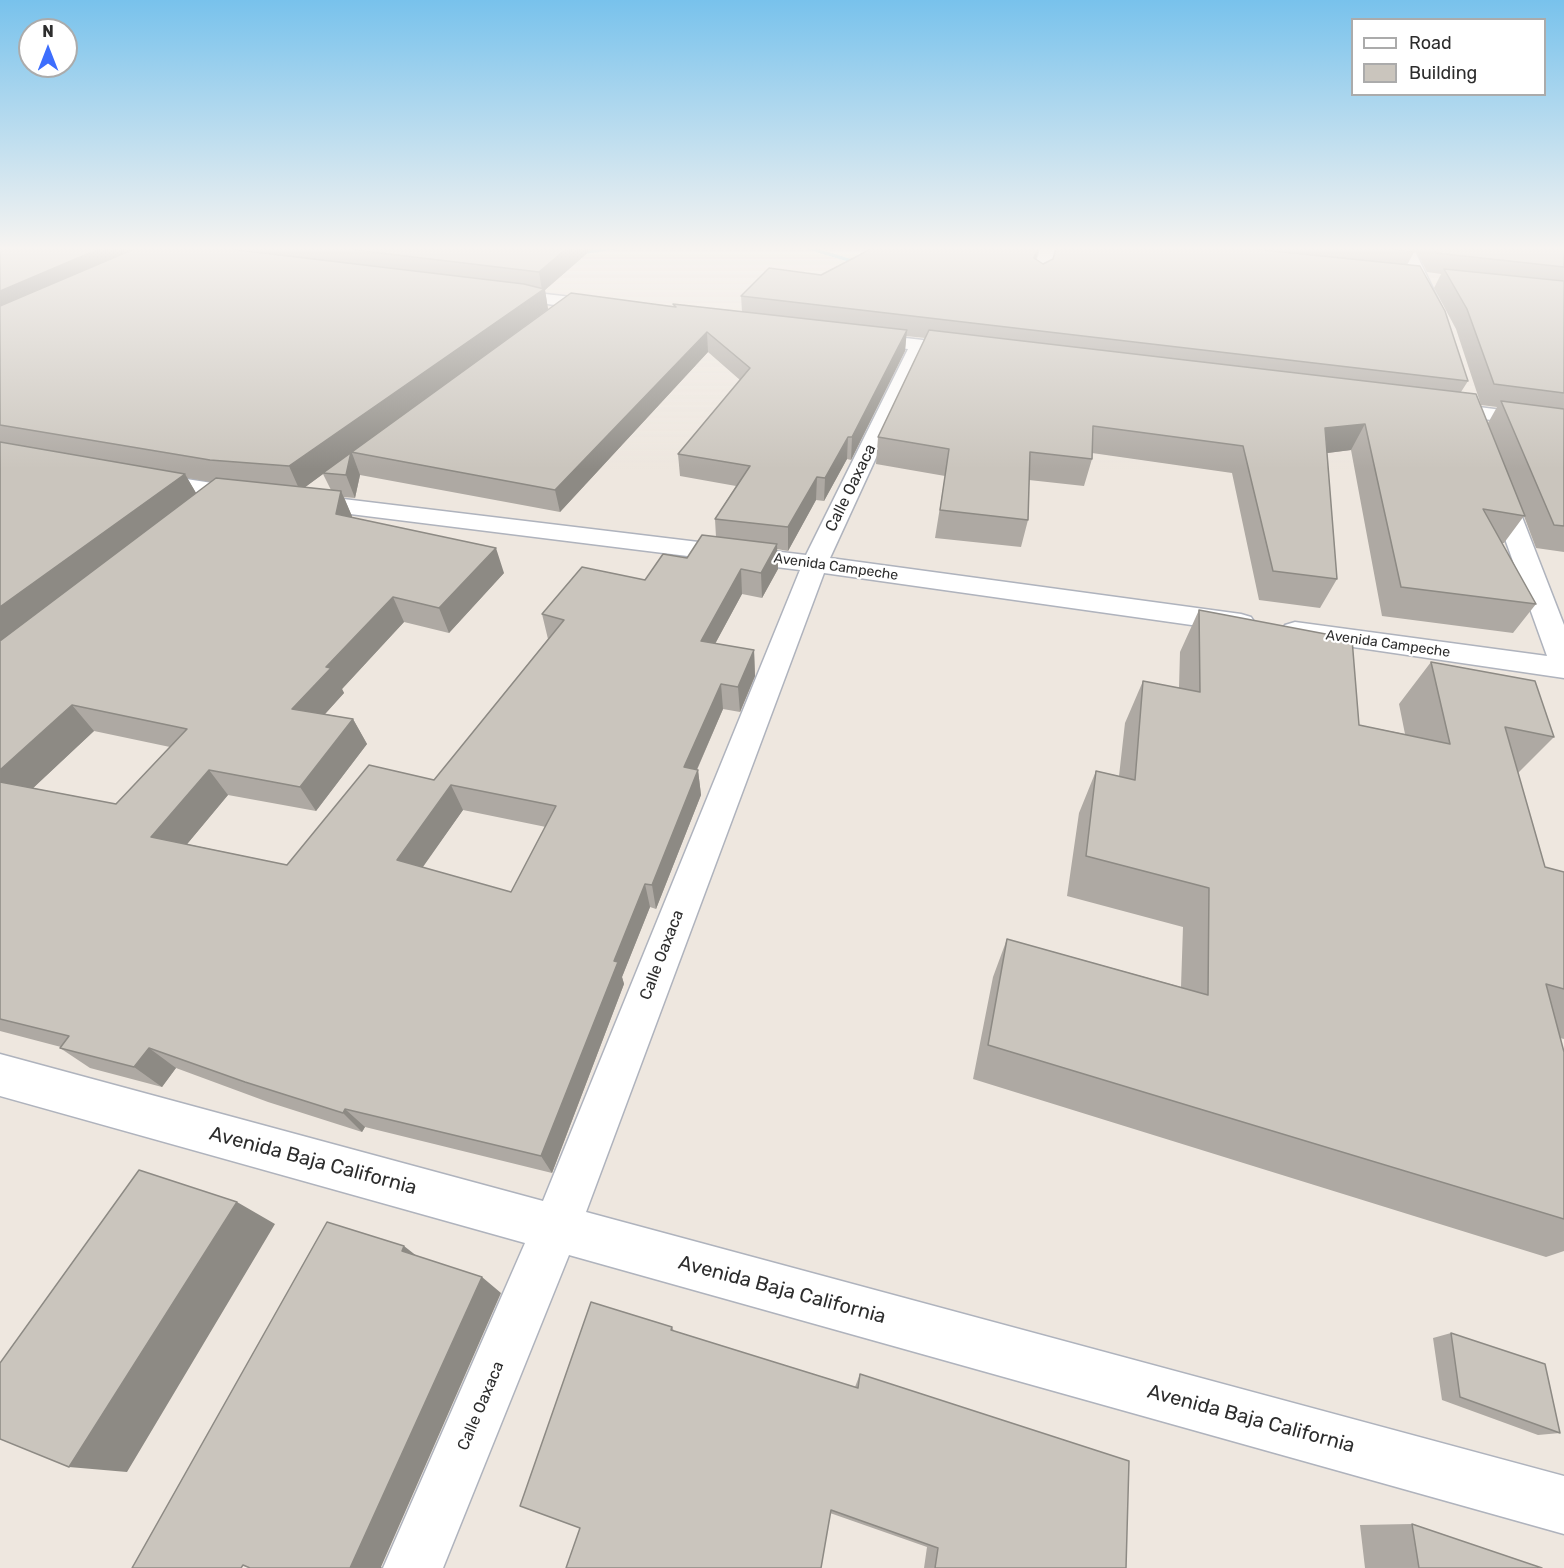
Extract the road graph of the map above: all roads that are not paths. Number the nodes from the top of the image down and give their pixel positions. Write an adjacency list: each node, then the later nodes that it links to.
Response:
1 (850, 337): 2 (street)
2 (919, 345): 3 (street); 10 (street, Calle Oaxaca)
3 (978, 352)
4 (1423, 406): 5 (street)
5 (1564, 424)
6 (1491, 466): 11 (street)
7 (129, 477): 8 (street, Avenida Campeche)
8 (223, 493): 9 (street); 10 (street, Avenida Campeche)
9 (195, 515)
10 (815, 564): 12 (street, Avenida Campeche); 14 (street, Calle Oaxaca)
11 (1564, 662)
12 (1564, 668)
13 (0, 1074): 14 (street, Avenida Baja California)
14 (556, 1228): 15 (street, Avenida Baja California); 16 (street, Calle Oaxaca)
15 (1564, 1505)
16 (413, 1568)

